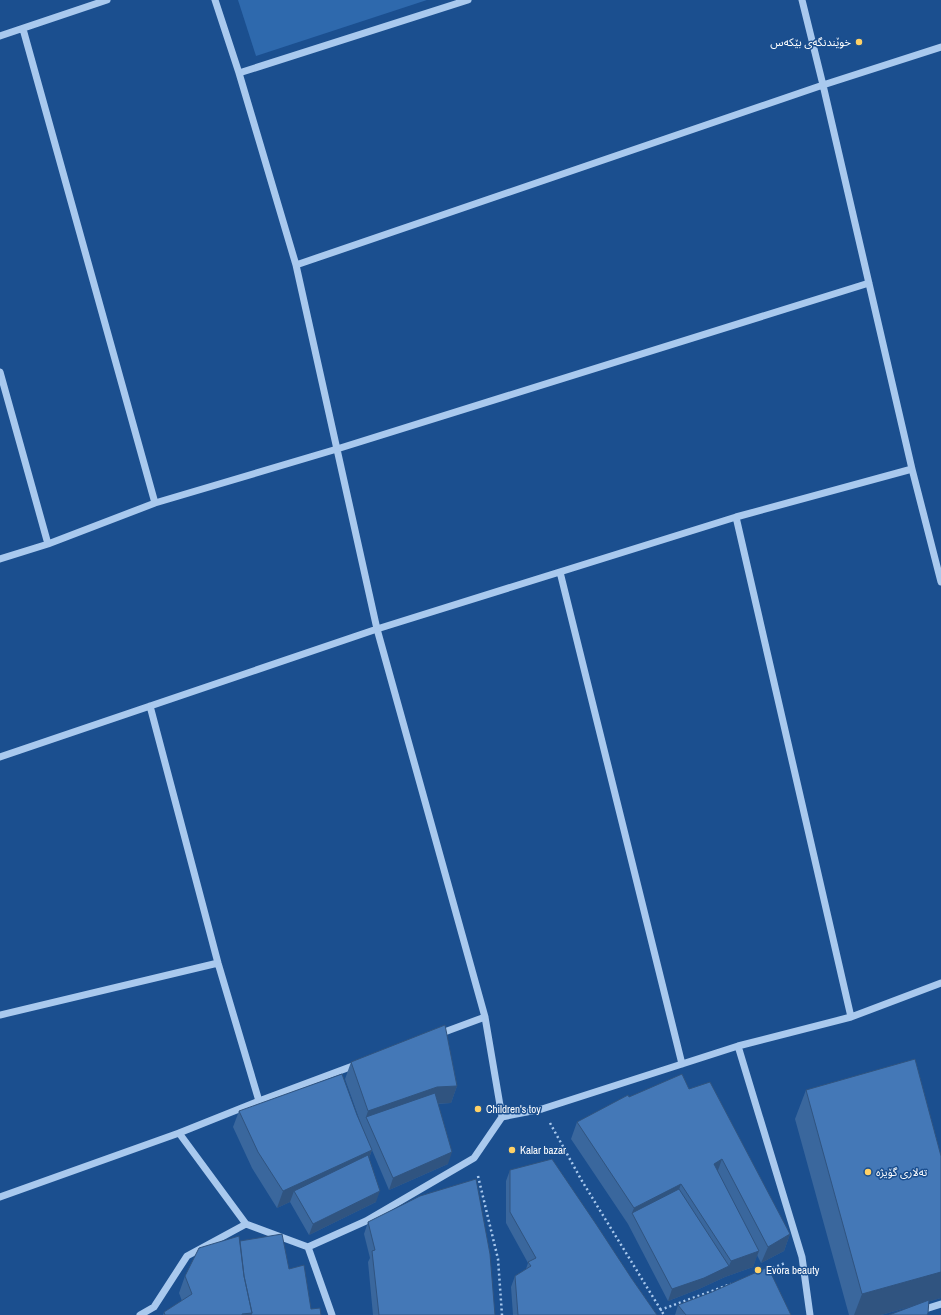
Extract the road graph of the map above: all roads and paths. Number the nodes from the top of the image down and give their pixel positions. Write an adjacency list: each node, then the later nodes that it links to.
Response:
1 (107, 0): 5 (street)
2 (215, 0): 8 (street)
3 (468, 0): 8 (street)
4 (802, 0): 9 (street)
5 (23, 29): 6 (street); 15 (street)
6 (0, 36)
7 (941, 47): 9 (street)
8 (239, 73): 10 (street)
9 (823, 85): 10 (street); 11 (street)
10 (296, 265): 13 (street)
11 (869, 283): 13 (street); 14 (street)
12 (0, 372): 17 (street)
13 (337, 449): 15 (street); 22 (street)
14 (912, 469): 16 (street); 19 (street)
15 (155, 503): 17 (street)
16 (736, 517): 20 (street); 29 (street)
17 (48, 544): 18 (street)
18 (0, 559)
19 (939, 566): 21 (street)
20 (560, 572): 22 (street); 33 (street)
21 (941, 582)
22 (377, 629): 23 (street); 28 (street)
23 (150, 706): 24 (street); 25 (street)
24 (0, 757)
25 (218, 962): 27 (street); 34 (street)
26 (941, 982): 29 (street)
27 (0, 1015)
28 (485, 1017): 30 (street); 36 (street)
29 (851, 1017): 31 (street)
30 (434, 1036)
31 (738, 1046): 33 (street); 42 (street)
32 (368, 1060): 34 (street)
33 (682, 1064): 35 (street)
34 (259, 1101): 37 (street)
35 (542, 1109): 36 (street); 46 (path)
36 (502, 1117): 38 (street)
37 (179, 1133): 39 (street); 40 (street)
38 (474, 1158): 41 (street); 49 (path)
39 (0, 1197)
40 (246, 1224): 41 (street); 47 (street)
41 (308, 1247): 48 (street)
42 (802, 1257): 43 (path); 51 (street)
43 (764, 1271)
44 (734, 1282): 46 (path)
45 (941, 1304): 52 (street)
46 (660, 1310): 50 (path)
47 (140, 1315)
48 (332, 1315)
49 (502, 1315)
50 (664, 1315)
51 (810, 1315)
52 (906, 1315)

